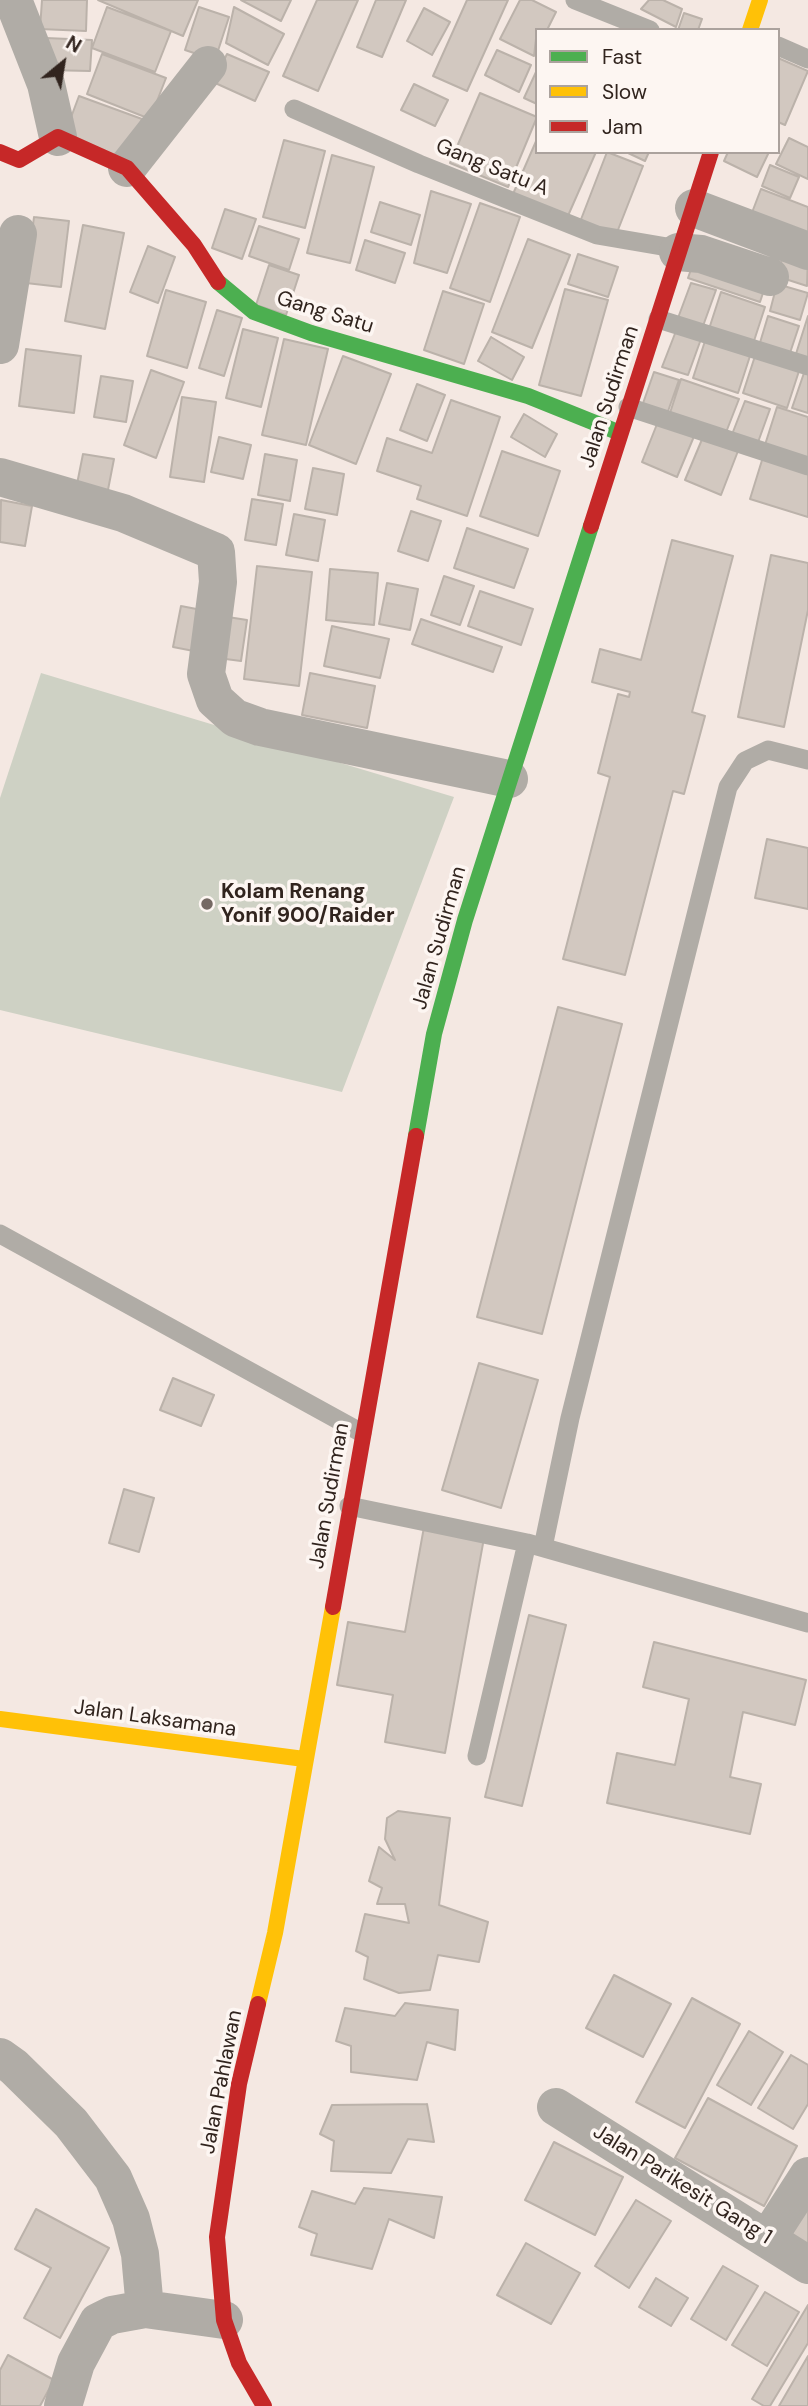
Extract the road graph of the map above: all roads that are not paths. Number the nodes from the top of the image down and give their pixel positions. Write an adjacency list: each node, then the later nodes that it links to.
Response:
1 (13, 0): 10 (street)
2 (575, 0): 4 (lane)
3 (760, 0): 5 (main road)
4 (644, 28)
5 (751, 28)
6 (780, 47): 7 (lane)
7 (808, 59)
8 (208, 65): 13 (street)
9 (294, 109): 16 (lane, Gang Satu A)
10 (58, 137): 11 (main road); 13 (main road, Gang Satu)
11 (0, 152)
12 (710, 154): 14 (main road, Jalan Sudirman)
13 (127, 168): 23 (main road, Gang Satu)
14 (694, 208): 16 (main road, Jalan Sudirman); 17 (street)
15 (18, 234): 20 (street)
16 (679, 250): 18 (street); 19 (main road, Jalan Sudirman)
17 (808, 251)
18 (770, 277)
19 (658, 319): 21 (lane); 22 (main road, Jalan Sudirman)
20 (0, 345)
21 (808, 366)
22 (628, 407): 23 (main road, Jalan Sudirman); 24 (lane)
23 (620, 433): 27 (main road, Jalan Sudirman)
24 (808, 466)
25 (0, 477): 27 (street)
26 (808, 760): 31 (lane)
27 (509, 779): 29 (main road, Jalan Sudirman)
28 (0, 1234): 29 (lane)
29 (362, 1433): 30 (main road, Jalan Sudirman)
30 (349, 1506): 31 (lane); 35 (main road, Jalan Sudirman)
31 (535, 1545): 32 (lane); 34 (lane)
32 (808, 1623)
33 (0, 1719): 35 (main road, Jalan Laksamana)
34 (477, 1756)
35 (304, 1759): 42 (main road, Jalan Pahlawan)
36 (0, 2057): 41 (street)
37 (556, 2107): 39 (street, Jalan Parikesit Gang 1)
38 (808, 2176): 39 (street)
39 (768, 2238): 40 (street, Jalan Parikesit Gang 1)
40 (808, 2265)
41 (145, 2309): 42 (street); 43 (street)
42 (224, 2320): 44 (main road, Jalan Pahlawan)
43 (63, 2406)
44 (264, 2406)

